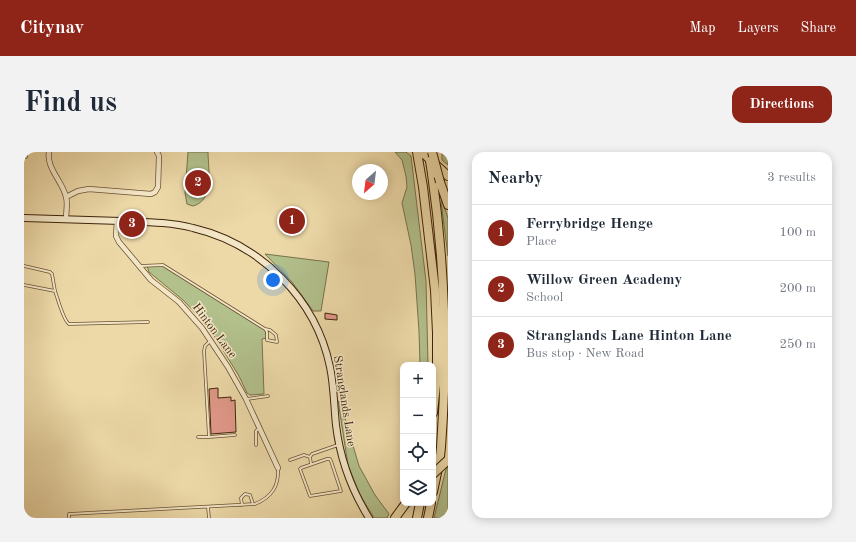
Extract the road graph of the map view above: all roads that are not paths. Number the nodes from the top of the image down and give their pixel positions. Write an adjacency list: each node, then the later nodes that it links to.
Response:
1 (49, 152): 8 (street)
2 (157, 152): 8 (street)
3 (417, 152): 21 (highway)
4 (422, 152): 7 (highway)
5 (428, 152): 35 (highway, bridge)
6 (432, 152): 9 (highway, bridge)
7 (448, 176)
8 (66, 197): 11 (street)
9 (448, 206)
10 (24, 218): 11 (main road)
11 (66, 219): 12 (main road)
12 (117, 221): 14 (street, Hinton Lane); 27 (main road, Stranglands Lane)
13 (24, 266): 16 (lane)
14 (139, 266): 18 (lane); 19 (street, Hinton Lane)
15 (24, 285): 16 (lane)
16 (55, 291): 17 (lane)
17 (148, 322)
18 (265, 329): 18 (lane)
19 (210, 341): 22 (street, Hinton Lane); 26 (lane)
20 (268, 396): 22 (lane)
21 (435, 398)
22 (246, 399): 23 (street, Hinton Lane)
23 (260, 427): 28 (lane); 33 (street, Hinton Lane)
24 (235, 435): 26 (lane)
25 (198, 437): 26 (lane)
26 (209, 437)
27 (339, 444): 29 (lane); 44 (main road, Stranglands Lane)
28 (256, 445)
29 (310, 457): 30 (lane); 32 (lane)
30 (290, 460)
31 (448, 460): 34 (highway, bridge)
32 (312, 464): 32 (lane)
33 (278, 468): 36 (lane)
34 (436, 471)
35 (436, 476)
36 (253, 504): 37 (lane); 37 (lane)
37 (242, 505): 41 (lane)
38 (404, 506): 45 (highway)
39 (419, 506): 46 (highway)
40 (430, 506): 47 (highway)
41 (208, 507): 42 (lane); 43 (lane)
42 (69, 518)
43 (209, 518)
44 (369, 518)
45 (395, 518)
46 (417, 518)
47 (428, 518)

